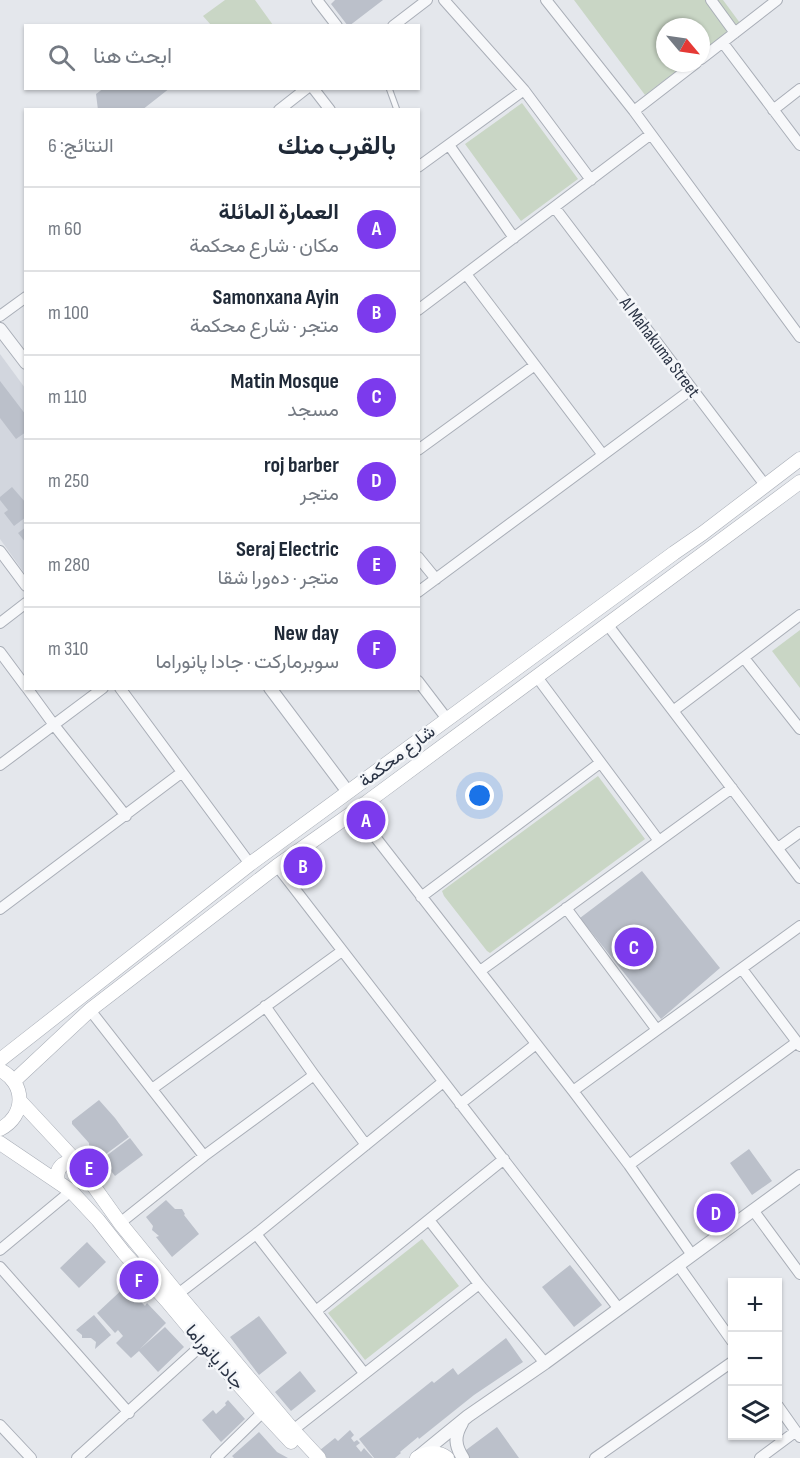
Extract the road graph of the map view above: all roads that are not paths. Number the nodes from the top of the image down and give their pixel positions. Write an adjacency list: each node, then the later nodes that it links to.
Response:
1 (317, 0): 7 (street)
2 (444, 0): 17 (street)
3 (546, 0): 22 (street)
4 (711, 0): 9 (street)
5 (422, 1): 8 (street)
6 (774, 1): 9 (street)
7 (335, 24)
8 (395, 24)
9 (735, 33): 10 (street)
10 (723, 43): 11 (street); 21 (street)
11 (710, 52)
12 (684, 72): 22 (street)
13 (800, 89): 21 (street)
14 (304, 90): 18 (street)
15 (315, 90): 19 (street)
16 (390, 90): 20 (lane)
17 (524, 90): 24 (street); 27 (street)
18 (282, 108)
19 (328, 108)
20 (396, 108)
21 (773, 110): 25 (street)
22 (634, 111): 23 (street)
23 (651, 134): 27 (street); 35 (street)
24 (448, 145): 26 (street); 29 (street)
25 (800, 146)
26 (420, 166)
27 (591, 180): 28 (street)
28 (555, 208): 29 (street); 38 (street, Al Mahakuma Street)
29 (514, 238): 30 (street)
30 (466, 274): 32 (street); 37 (street)
31 (24, 298): 33 (street)
32 (420, 308)
33 (0, 316)
34 (0, 329): 36 (street)
35 (800, 336)
36 (24, 360)
37 (535, 365): 39 (street); 40 (street)
38 (692, 389): 40 (street); 42 (street, Al Mahakuma Street)
39 (420, 449)
40 (603, 455): 50 (street)
41 (800, 459): 42 (main road, شارع محكمة)
42 (765, 485): 44 (main road, شارع محكمة)
43 (798, 488): 45 (main road, شارع محكمة)
44 (703, 533): 45 (main road); 47 (main road, شارع محكمة)
45 (713, 547): 49 (main road, شارع محكمة)
46 (0, 551): 51 (street)
47 (674, 553): 49 (main road); 68 (main road, شارع محكمة)
48 (420, 559): 50 (street)
49 (686, 566): 56 (main road, شارع محكمة)
50 (436, 579): 52 (street)
51 (24, 583)
52 (420, 591)
53 (24, 605): 55 (street)
54 (800, 615): 58 (street)
55 (0, 623)
56 (608, 624): 59 (main road, شارع محكمة); 66 (street)
57 (0, 652): 61 (street)
58 (744, 658): 66 (street); 67 (street)
59 (537, 677): 71 (street); 76 (main road, شارع محكمة)
60 (420, 684): 68 (street)
61 (24, 685)
62 (28, 690): 69 (street)
63 (100, 690): 69 (street)
64 (121, 690): 73 (street)
65 (272, 690): 75 (street)
66 (673, 711): 74 (street)
67 (796, 713): 70 (street)
68 (447, 719): 75 (main road, شارع محكمة)
69 (54, 725): 72 (street); 77 (street)
70 (800, 729)
71 (600, 763): 79 (street); 84 (street)
72 (0, 765)
73 (182, 773): 77 (street); 81 (street)
74 (732, 788): 79 (street); 80 (street)
75 (348, 792): 81 (main road, شارع محكمة)
76 (355, 811): 82 (main road, شارع محكمة); 84 (street)
77 (126, 816): 86 (street)
78 (800, 832): 80 (street)
79 (659, 841): 85 (street)
80 (778, 848): 83 (street)
81 (250, 864): 96 (main road, شارع محكمة)
82 (277, 866): 88 (street); 92 (main road, شارع محكمة)
83 (800, 878)
84 (421, 897): 90 (street)
85 (566, 908): 90 (street); 93 (street)
86 (0, 909)
87 (800, 926): 89 (street)
88 (342, 951): 91 (street); 100 (street)
89 (742, 969): 93 (street); 95 (street)
90 (480, 971): 94 (street)
91 (265, 1006): 98 (street); 101 (street)
92 (90, 1010): 99 (main road, شارع محكمة); 101 (street)
93 (657, 1030): 102 (street)
94 (537, 1044): 102 (street); 104 (street)
95 (799, 1044): 111 (street)
96 (0, 1060)
97 (0, 1070): 99 (main road)
98 (314, 1075): 107 (street); 108 (street)
99 (14, 1081): 103 (main road)
100 (443, 1082): 104 (street); 107 (street)
101 (152, 1089): 108 (street)
102 (573, 1091): 111 (street)
103 (20, 1101): 105 (main road); 110 (main road)
104 (460, 1104): 109 (street)
105 (0, 1129)
106 (0, 1144): 113 (main road, جادا پانوراما)
107 (366, 1145): 118 (street)
108 (204, 1156): 117 (street)
109 (504, 1159): 116 (street); 126 (street)
110 (75, 1160): 113 (main road); 117 (main road)
111 (629, 1165): 120 (street)
112 (800, 1176): 115 (street)
113 (58, 1181): 114 (main road, جادا پانوراما)
114 (71, 1191): 119 (street); 129 (main road, جادا پانوراما)
115 (753, 1210): 120 (street); 123 (street)
116 (429, 1220): 124 (street); 127 (street)
117 (120, 1223): 125 (main road)
118 (256, 1234): 125 (street); 127 (street)
119 (0, 1250)
120 (692, 1255): 121 (street)
121 (678, 1265): 126 (street); 128 (street)
122 (0, 1267): 134 (street)
123 (800, 1274)
124 (479, 1284): 130 (street); 132 (street)
125 (178, 1294): 138 (main road)
126 (619, 1309): 130 (street)
127 (316, 1311): 132 (street)
128 (728, 1335)
129 (203, 1344): 133 (main road, جادا پانوراما); 134 (street)
130 (545, 1363): 136 (street)
131 (728, 1365): 148 (street)
132 (364, 1373): 138 (street)
133 (263, 1412): 143 (street); 144 (main road, جادا پانوراما)
134 (129, 1413): 142 (street)
135 (782, 1413): 139 (street)
136 (468, 1416): 140 (street); 147 (street)
137 (0, 1425): 141 (street)
138 (292, 1431): 145 (main road)
139 (798, 1435): 149 (street)
140 (418, 1457): 146 (main road)
141 (31, 1458)
142 (77, 1458)
143 (216, 1458)
144 (308, 1458)
145 (319, 1458)
146 (447, 1458)
147 (463, 1458)
148 (595, 1458)
149 (760, 1458)

